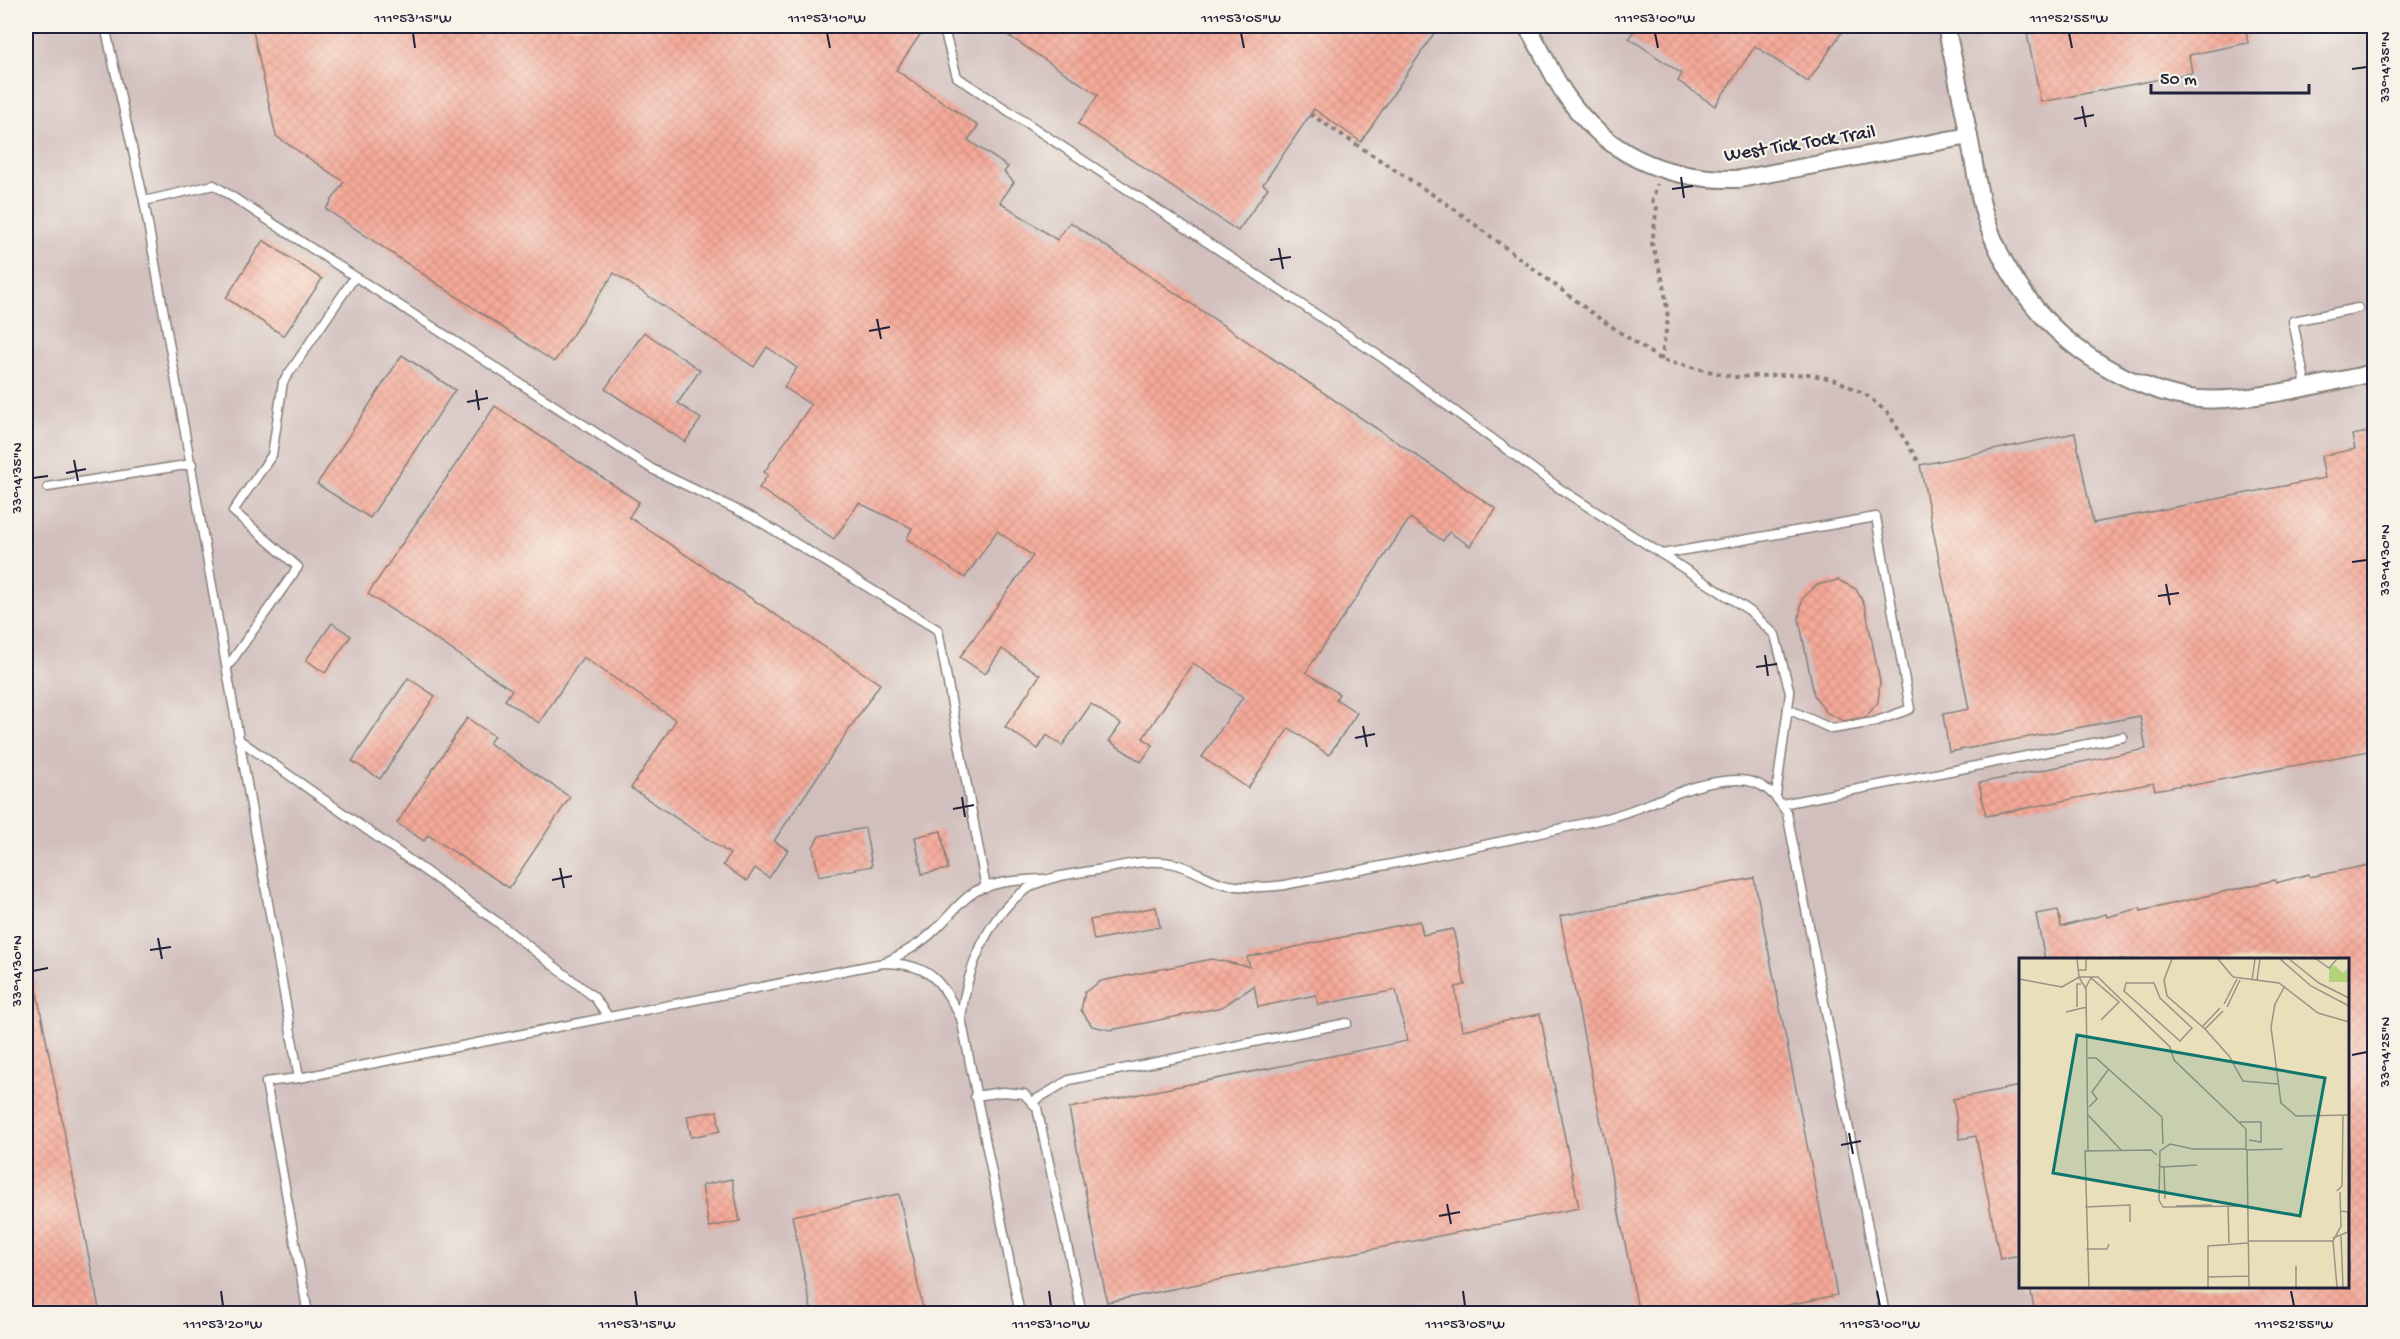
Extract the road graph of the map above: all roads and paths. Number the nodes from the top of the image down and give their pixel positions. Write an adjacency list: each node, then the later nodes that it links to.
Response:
1 (105, 26): 7 (lane)
2 (943, 26): 17 (lane)
3 (1526, 26): 6 (street, West Tick Tock Trail)
4 (1946, 26): 6 (street)
5 (1310, 114): 11 (path)
6 (1969, 136): 13 (street)
7 (144, 201): 9 (lane); 14 (lane)
8 (1657, 206): 11 (path)
9 (354, 278): 18 (lane); 25 (lane)
10 (2358, 308): 13 (lane)
11 (1661, 360): 15 (path)
12 (2374, 373): 13 (street)
13 (2306, 386)
14 (192, 464): 16 (lane); 18 (lane)
15 (1920, 464)
16 (48, 487)
17 (1662, 554): 19 (lane); 19 (lane)
18 (228, 666): 21 (lane)
19 (1788, 709): 22 (lane)
20 (2123, 737): 23 (lane)
21 (238, 739): 27 (lane); 30 (lane)
22 (1776, 795): 23 (lane); 24 (lane)
23 (1782, 804): 36 (lane)
24 (1055, 878): 25 (lane); 28 (lane)
25 (986, 888): 26 (lane)
26 (883, 963): 27 (lane); 28 (lane)
27 (608, 1016): 30 (lane)
28 (961, 1018): 31 (lane)
29 (1347, 1023): 32 (lane)
30 (299, 1078): 33 (lane)
31 (975, 1096): 32 (lane); 34 (lane)
32 (1032, 1102): 35 (lane)
33 (308, 1314)
34 (1020, 1314)
35 (1082, 1314)
36 (1885, 1314)

